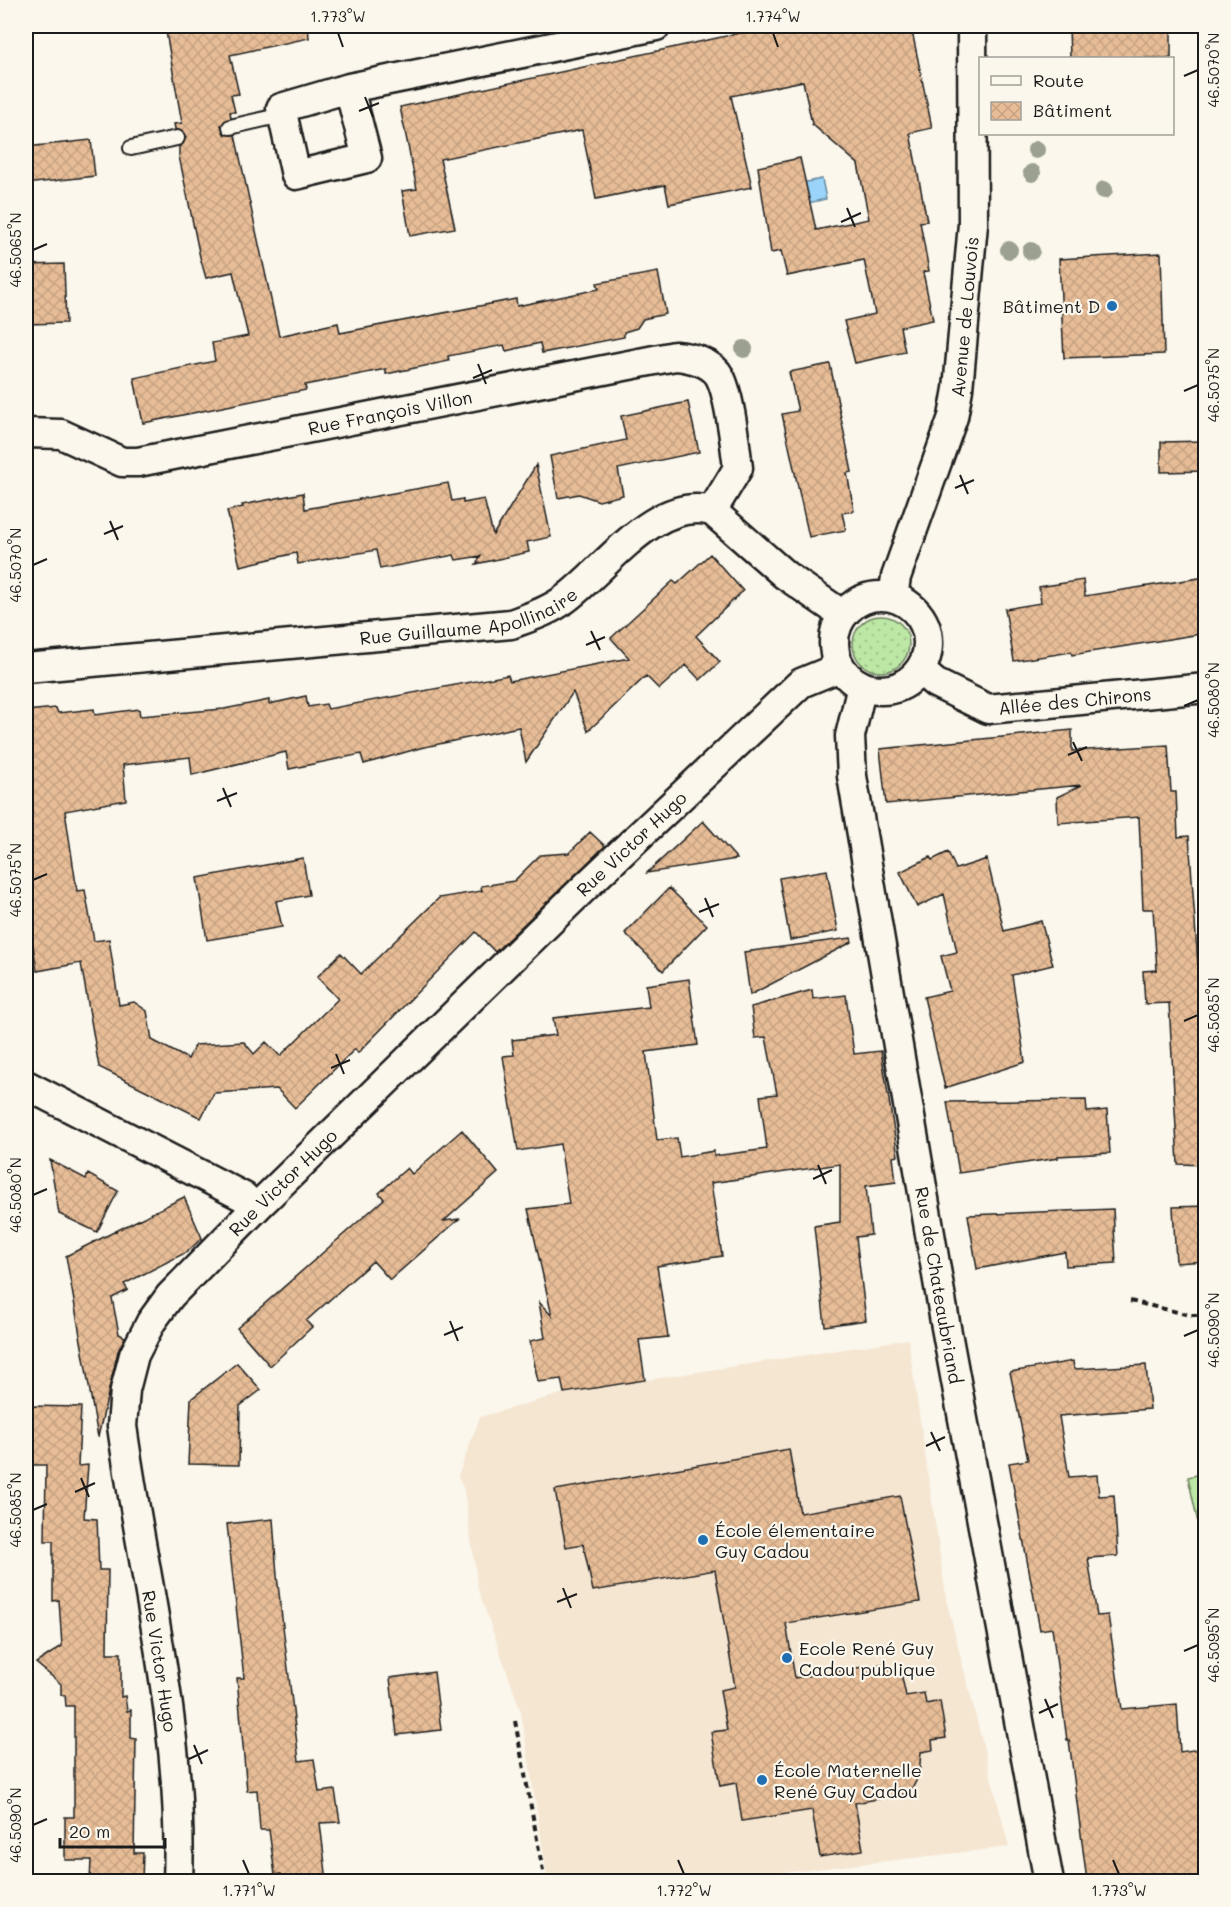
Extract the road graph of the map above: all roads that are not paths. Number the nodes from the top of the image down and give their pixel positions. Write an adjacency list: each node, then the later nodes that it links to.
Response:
1 (656, 26): 3 (street)
2 (972, 26): 10 (street, Avenue de Louvois)
3 (350, 88): 4 (street); 4 (street)
4 (282, 115): 5 (lane)
5 (230, 127)
6 (177, 138): 7 (lane)
7 (132, 148)
8 (26, 433): 9 (street, Rue François Villon)
9 (712, 511): 11 (street); 13 (street, Rue Guillaume Apollinaire)
10 (893, 597): 11 (street); 14 (street)
11 (843, 615): 12 (street)
12 (840, 667): 15 (street); 18 (street, Rue Victor Hugo)
13 (26, 668)
14 (920, 670): 15 (street); 16 (street, Allée des Chirons)
15 (862, 686): 20 (street, Rue de Chateaubriand)
16 (1206, 688)
17 (26, 1085): 18 (street)
18 (255, 1209): 19 (street, Rue Victor Hugo)
19 (178, 1881)
20 (1049, 1881)

